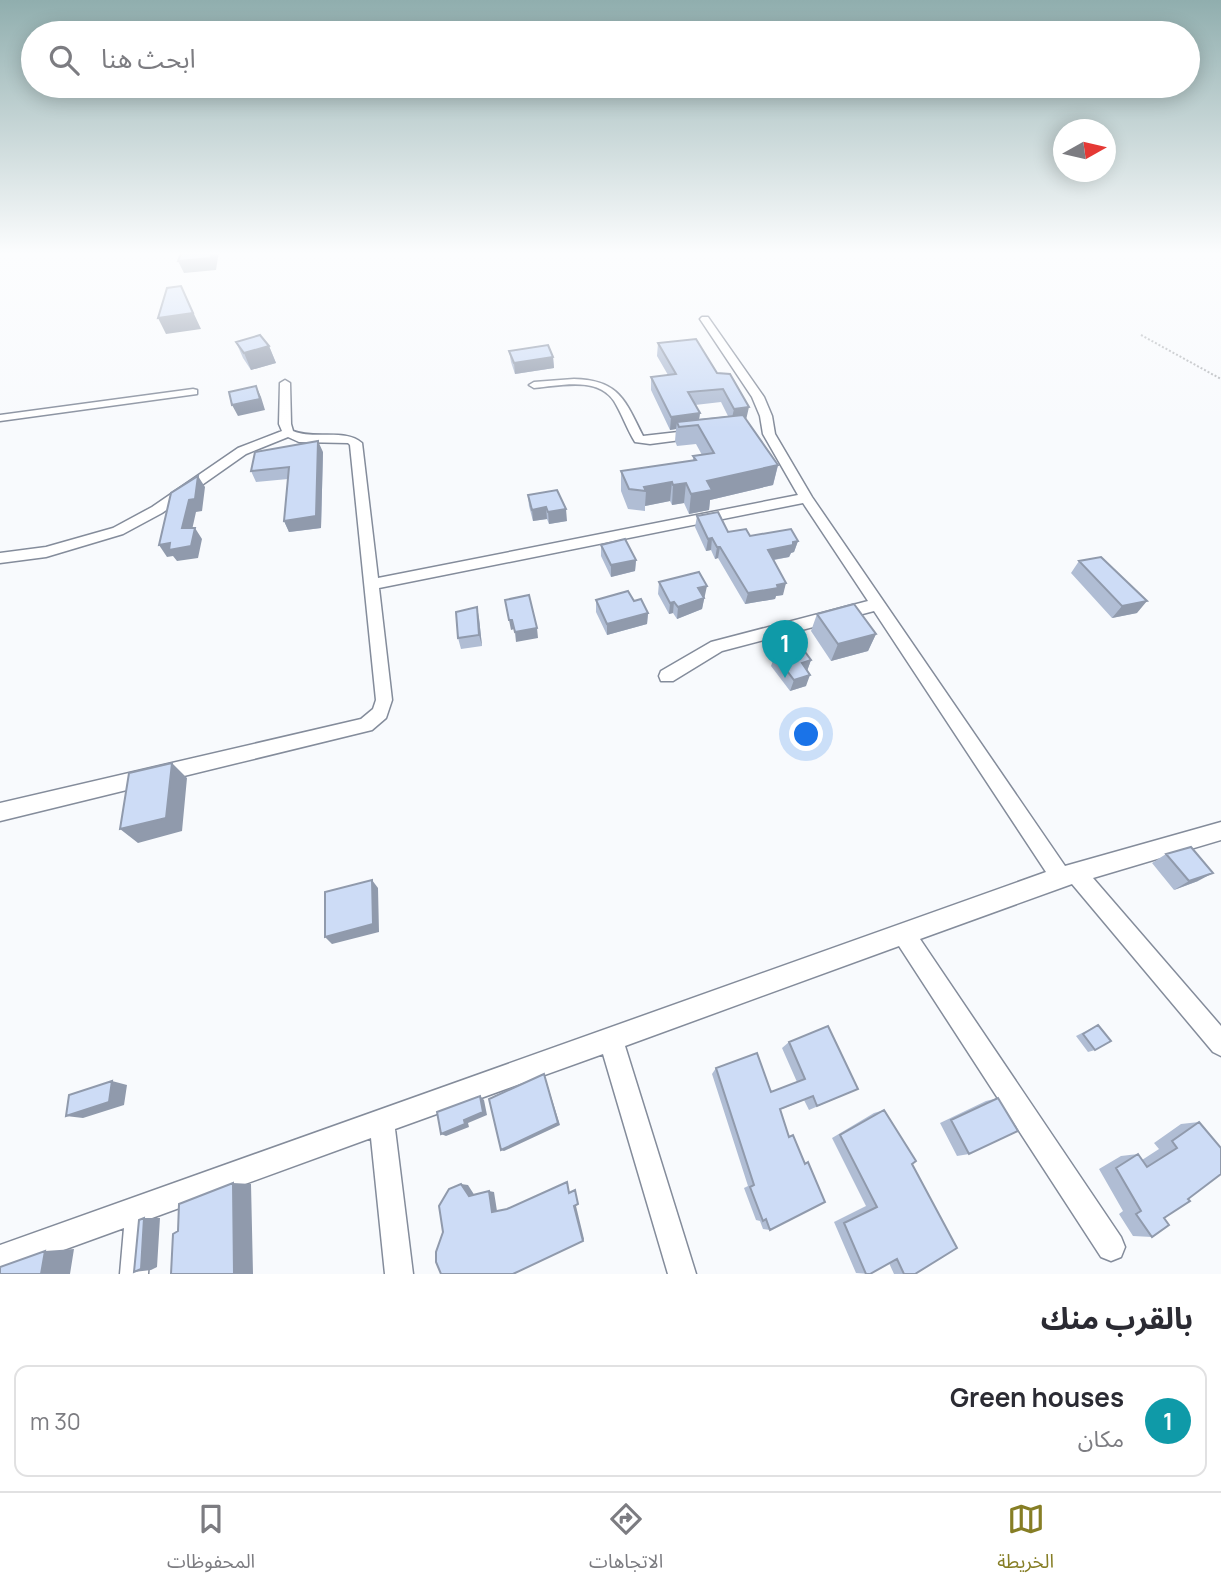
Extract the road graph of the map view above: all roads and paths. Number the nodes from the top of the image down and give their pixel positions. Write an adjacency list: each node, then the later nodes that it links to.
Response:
1 (705, 319): 10 (street)
2 (1141, 335): 3 (path)
3 (1221, 379)
4 (285, 383): 8 (street)
5 (534, 385): 9 (street)
6 (193, 392): 7 (street)
7 (0, 418)
8 (288, 433): 11 (street); 12 (street)
9 (705, 433)
10 (806, 498): 12 (street); 13 (street)
11 (0, 558)
12 (370, 585): 15 (street)
13 (878, 604): 14 (street); 17 (street)
14 (667, 676)
15 (0, 812)
16 (1221, 831): 17 (street)
17 (1068, 875): 18 (street); 20 (street)
18 (904, 934): 19 (street); 23 (street)
19 (611, 1039): 21 (street); 27 (street)
20 (1221, 1044)
21 (382, 1122): 22 (street); 26 (street)
22 (139, 1209): 24 (street); 25 (street)
23 (1111, 1247)
24 (0, 1259)
25 (134, 1274)
26 (399, 1274)
27 (682, 1274)

